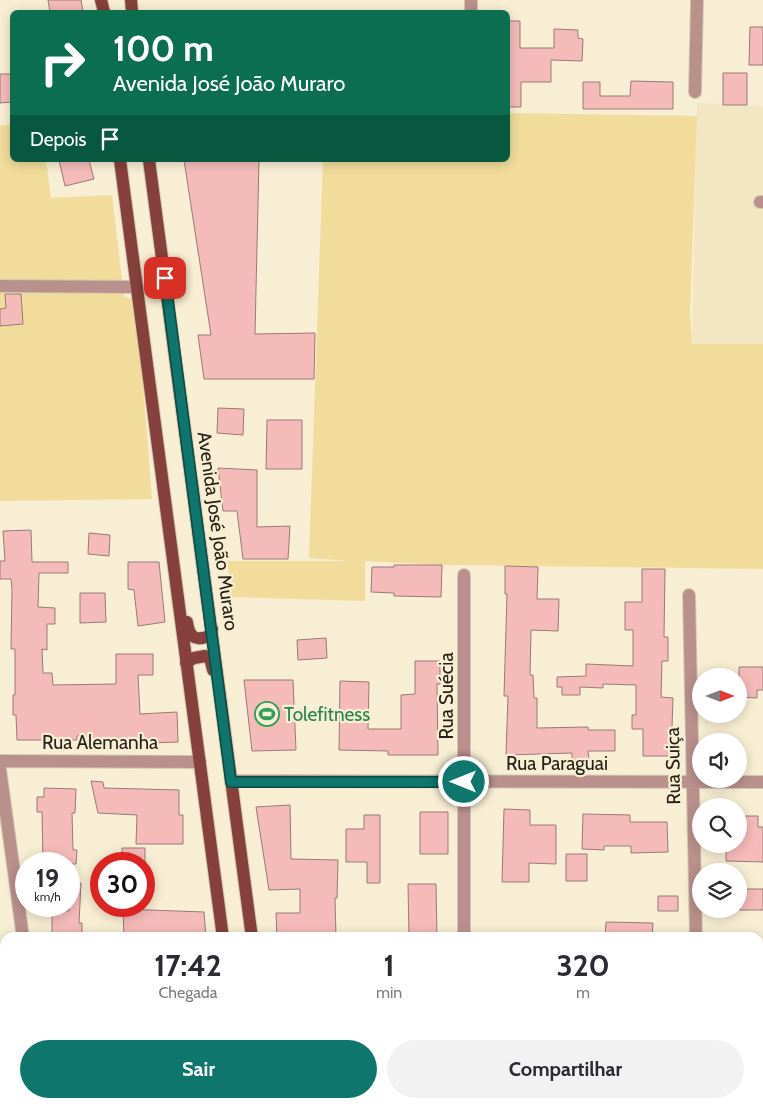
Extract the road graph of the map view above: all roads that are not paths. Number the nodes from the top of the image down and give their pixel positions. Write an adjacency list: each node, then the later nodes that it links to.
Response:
1 (697, 0): 2 (street)
2 (695, 92)
3 (120, 162): 6 (main road)
4 (148, 162): 10 (main road, Avenida José João Muraro)
5 (0, 286): 6 (street)
6 (137, 287): 7 (main road)
7 (175, 563): 10 (main road); 11 (main road)
8 (464, 575): 17 (street, Rua Suécia)
9 (689, 595): 18 (street, Rua Suiça)
10 (212, 629): 12 (main road, Avenida José João Muraro)
11 (186, 664): 12 (main road); 14 (main road)
12 (221, 709): 16 (main road, Avenida José João Muraro)
13 (0, 761): 14 (street, Rua Alemanha)
14 (200, 762): 23 (main road)
15 (0, 769): 22 (street)
16 (231, 782): 17 (street, Rua Paraguai); 24 (main road, Avenida José João Muraro)
17 (464, 782): 18 (street, Rua Paraguai); 25 (street, Rua Suécia)
18 (692, 782)
19 (747, 782): 20 (street, Rua Paraguai)
20 (763, 782)
21 (692, 788): 26 (street, Rua Suiça)
22 (22, 932)
23 (222, 932)
24 (251, 932)
25 (464, 932)
26 (696, 932)

